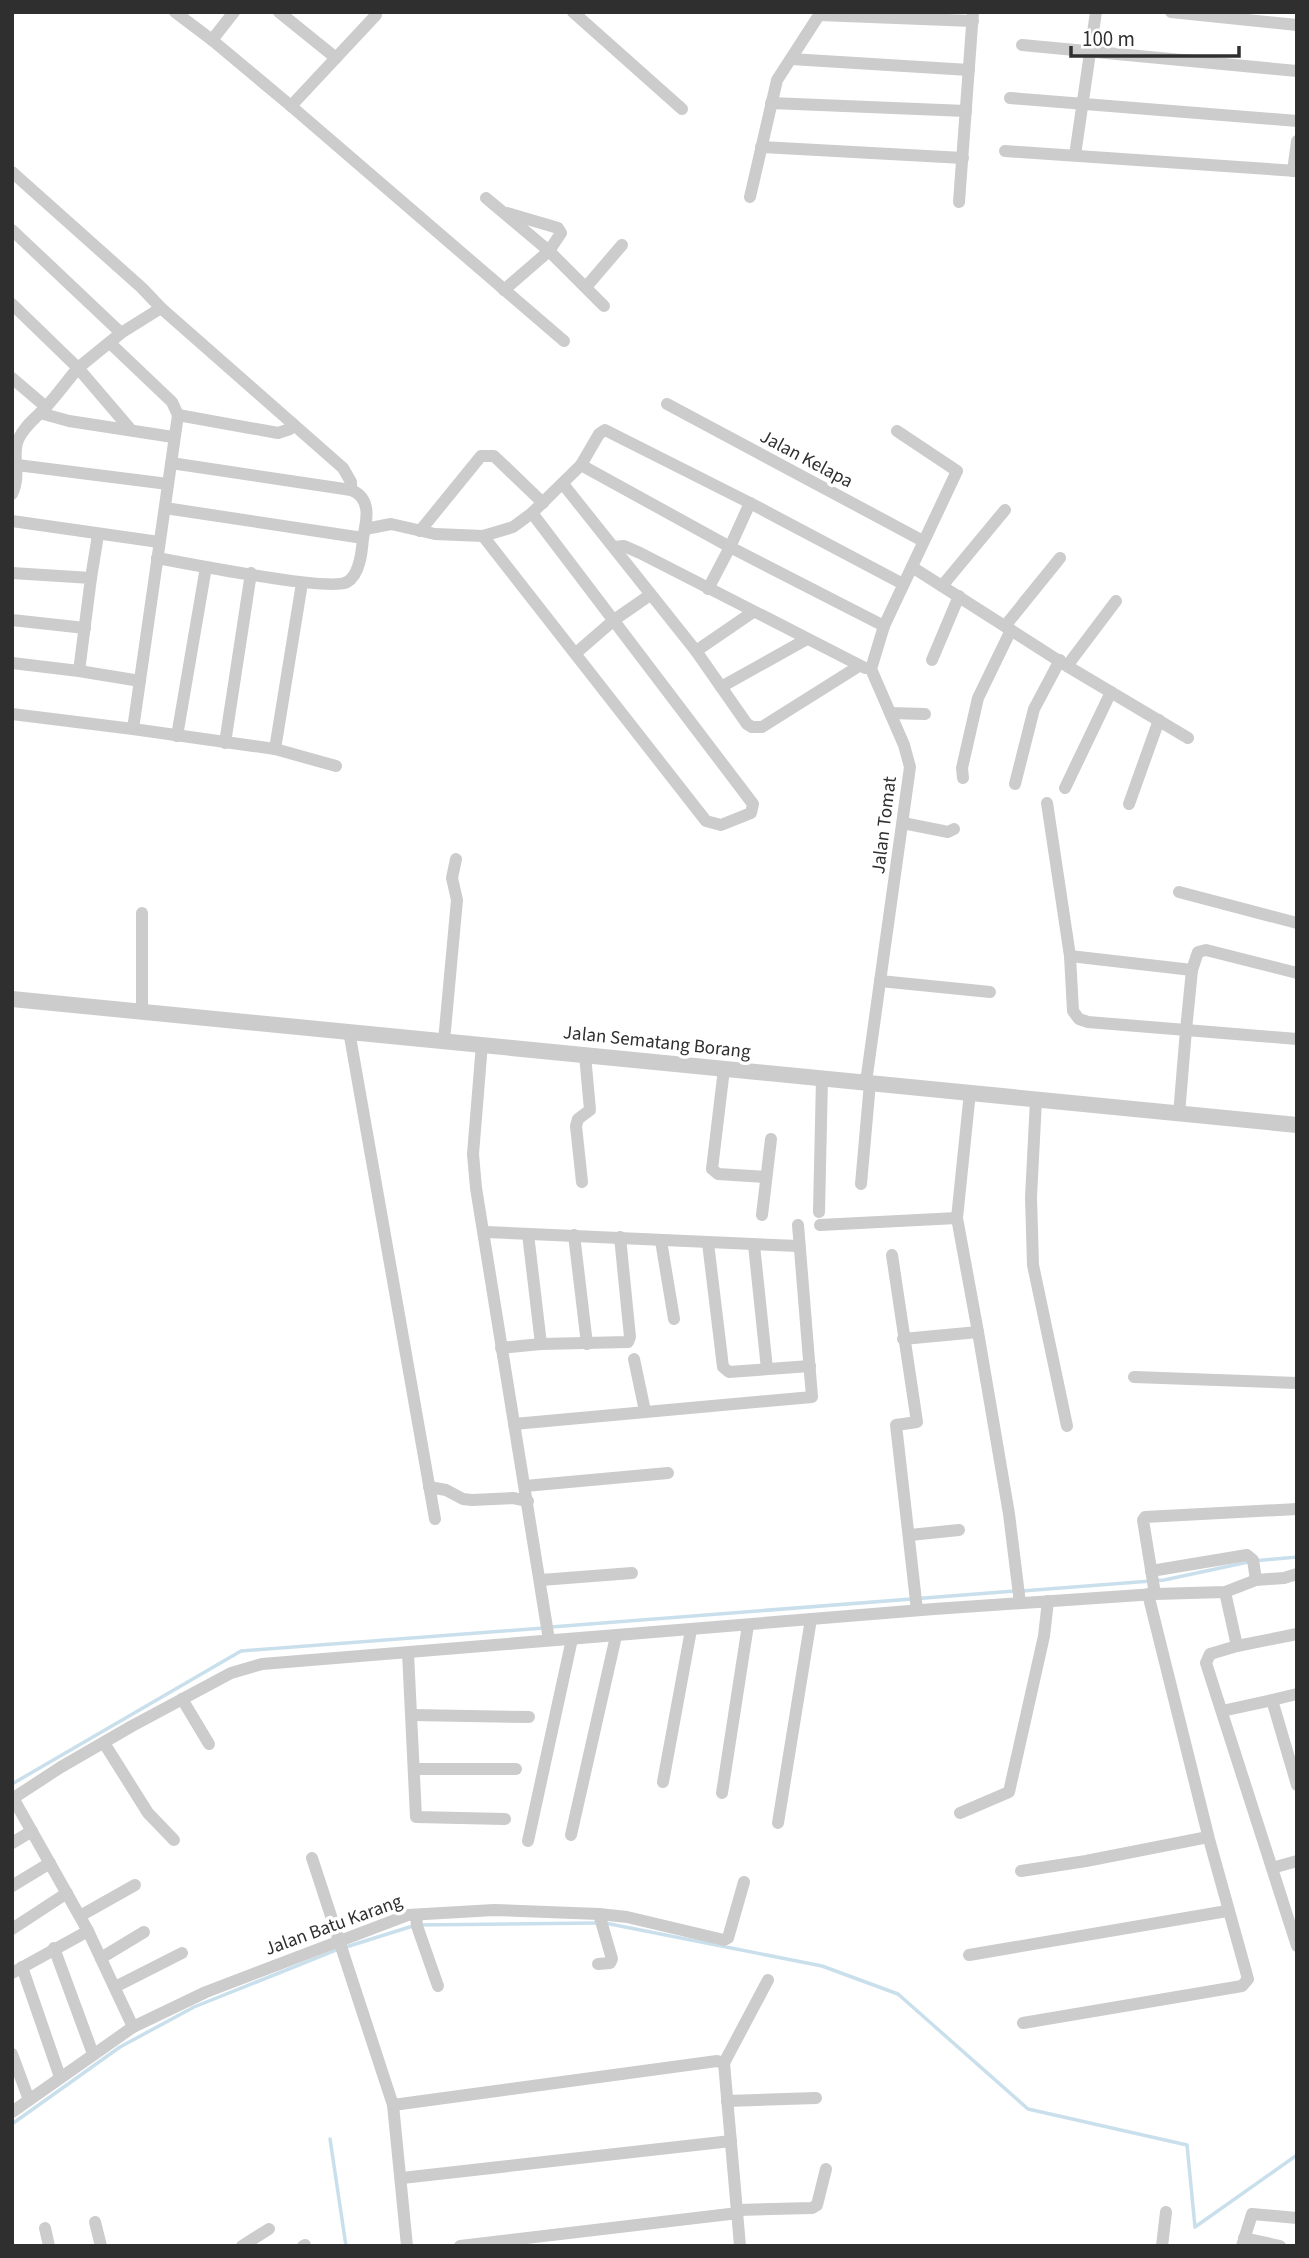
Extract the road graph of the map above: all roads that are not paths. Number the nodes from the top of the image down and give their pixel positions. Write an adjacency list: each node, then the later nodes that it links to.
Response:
1 (175, 12): 11 (street)
2 (234, 12): 11 (street)
3 (279, 12): 14 (street)
4 (573, 12): 22 (street)
5 (1096, 12): 13 (street)
6 (1171, 12): 10 (street)
7 (820, 14): 9 (street); 15 (street)
8 (376, 15): 14 (street)
9 (973, 16): 16 (street)
10 (1297, 25)
11 (212, 40): 21 (street)
12 (1022, 45): 13 (street)
13 (1090, 51): 17 (street); 20 (street)
14 (336, 58): 21 (street)
15 (790, 60): 16 (street); 19 (street)
16 (970, 70): 23 (street)
17 (1297, 71)
18 (1010, 98): 20 (street)
19 (771, 103): 23 (street); 26 (street)
20 (1082, 103): 24 (street); 28 (street)
21 (291, 106): 40 (street)
22 (682, 109)
23 (966, 111): 29 (street)
24 (1297, 121)
25 (1297, 141): 30 (street)
26 (761, 148): 29 (street); 32 (street)
27 (1004, 151): 28 (street)
28 (1075, 155): 30 (street)
29 (963, 158): 34 (street)
30 (1295, 171)
31 (12, 172): 43 (street)
32 (750, 197)
33 (486, 198): 35 (street)
34 (959, 202)
35 (503, 211): 38 (street); 38 (street)
36 (12, 230): 44 (street)
37 (622, 245): 39 (street)
38 (549, 251): 39 (street); 40 (street)
39 (586, 287): 42 (street)
40 (505, 290): 45 (street)
41 (12, 304): 47 (street)
42 (604, 306)
43 (161, 308): 44 (street); 52 (street)
44 (121, 333): 46 (street)
45 (564, 341)
46 (110, 343): 47 (street); 51 (street)
47 (78, 368): 50 (street); 53 (street)
48 (12, 378): 50 (street)
49 (670, 406): 73 (street, Jalan Kelapa)
50 (43, 410): 53 (street); 57 (street)
51 (178, 415): 52 (street); 55 (street)
52 (293, 424): 61 (street)
53 (131, 430): 55 (street)
54 (897, 431): 73 (street)
55 (173, 437): 56 (street)
56 (171, 463): 59 (street); 61 (street)
57 (17, 466): 59 (street); 62 (street)
58 (581, 466): 60 (street); 64 (street); 76 (street)
59 (169, 484): 65 (street)
60 (563, 484): 63 (street); 75 (street)
61 (351, 490): 70 (street)
62 (12, 494)
63 (543, 503): 67 (street); 69 (street)
64 (750, 503): 76 (street); 85 (street)
65 (165, 508): 70 (street); 74 (street)
66 (1005, 510): 86 (street)
67 (532, 513): 72 (street); 93 (street)
68 (12, 521): 71 (street)
69 (421, 531): 70 (street); 72 (street)
70 (364, 534): 84 (street)
71 (98, 535): 74 (street); 83 (street)
72 (484, 536): 99 (street)
73 (923, 541): 80 (street)
74 (159, 542): 77 (street)
75 (614, 547): 87 (street); 88 (street)
76 (730, 547): 87 (street); 94 (street)
77 (157, 558): 79 (street); 105 (street)
78 (1060, 558): 96 (street)
79 (206, 567): 82 (street); 113 (street)
80 (912, 567): 85 (street); 86 (street)
81 (12, 573): 83 (street)
82 (251, 573): 84 (street); 115 (street)
83 (91, 578): 95 (street)
84 (302, 583): 116 (street)
85 (903, 584): 94 (street)
86 (943, 586): 89 (street)
87 (708, 589): 91 (street)
88 (650, 594): 93 (street); 98 (street)
89 (959, 596): 96 (street); 100 (street)
90 (1116, 601): 102 (street)
91 (754, 612): 97 (street); 98 (street)
92 (12, 620): 95 (street)
93 (614, 620): 99 (street); 99 (street)
94 (884, 626): 103 (street)
95 (85, 628): 104 (street)
96 (1008, 628): 102 (street); 118 (street)
97 (807, 639): 103 (street); 106 (street)
98 (696, 652): 106 (street)
99 (576, 653)
100 (932, 660)
101 (12, 663): 104 (street)
102 (1064, 663): 107 (street); 119 (street)
103 (865, 668): 106 (street); 109 (street, Jalan Tomat)
104 (79, 671): 105 (street)
105 (140, 681): 112 (street)
106 (721, 687)
107 (1111, 692): 111 (street); 120 (street)
108 (12, 713): 112 (street)
109 (890, 713): 110 (street); 123 (street, Jalan Tomat)
110 (925, 714)
111 (1158, 720): 114 (street); 122 (street)
112 (133, 729): 113 (street)
113 (177, 736): 115 (street)
114 (1188, 737)
115 (225, 743): 116 (street)
116 (275, 749): 117 (street)
117 (336, 766)
118 (963, 778)
119 (1015, 784)
120 (1065, 788)
121 (1047, 803): 129 (street)
122 (1129, 804)
123 (903, 823): 124 (street); 132 (street, Jalan Tomat)
124 (954, 829)
125 (456, 859): 136 (street)
126 (1179, 892): 128 (street)
127 (142, 914): 135 (street)
128 (1297, 923)
129 (1070, 956): 130 (street); 137 (street)
130 (1192, 970): 131 (street); 137 (street)
131 (1297, 973)
132 (880, 981): 133 (street); 144 (street, Jalan Tomat)
133 (990, 992)
134 (12, 999): 135 (street, Jalan Sematang Borang)
135 (142, 1011): 138 (street, Jalan Sematang Borang)
136 (445, 1029): 138 (street, Jalan Sematang Borang); 140 (street, Jalan Sematang Borang)
137 (1186, 1030): 139 (street); 147 (street)
138 (349, 1031): 181 (street)
139 (1297, 1039)
140 (482, 1044): 141 (street, Jalan Sematang Borang); 156 (street)
141 (585, 1055): 142 (street, Jalan Sematang Borang); 151 (street)
142 (724, 1069): 143 (street, Jalan Sematang Borang); 150 (street)
143 (822, 1078): 144 (street, Jalan Sematang Borang); 154 (street)
144 (868, 1082): 145 (street, Jalan Sematang Borang); 152 (street, Jalan Tomat)
145 (970, 1092): 146 (street, Jalan Sematang Borang); 154 (street)
146 (1036, 1100): 147 (street, Jalan Sematang Borang); 178 (street)
147 (1179, 1114): 148 (street, Jalan Sematang Borang)
148 (1297, 1125)
149 (771, 1139): 150 (street)
150 (766, 1177): 153 (street)
151 (582, 1182)
152 (861, 1184)
153 (762, 1215)
154 (957, 1218): 166 (street)
155 (797, 1225): 163 (street)
156 (485, 1232): 157 (street); 170 (street)
157 (528, 1234): 158 (street); 168 (street)
158 (574, 1236): 159 (street); 169 (street)
159 (620, 1237): 160 (street); 169 (street)
160 (661, 1241): 161 (street); 165 (street)
161 (708, 1243): 162 (street); 173 (street)
162 (754, 1245): 163 (street); 173 (street)
163 (798, 1246): 172 (street)
164 (892, 1255): 167 (street)
165 (674, 1319)
166 (978, 1332): 167 (street); 193 (street)
167 (903, 1339): 186 (street)
168 (541, 1344): 169 (street); 170 (street)
169 (587, 1344)
170 (501, 1348): 177 (street)
171 (634, 1359): 176 (street)
172 (810, 1366): 173 (street); 176 (street)
173 (767, 1369)
174 (1134, 1377): 175 (street)
175 (1297, 1383)
176 (645, 1411): 177 (street)
177 (514, 1424): 180 (street)
178 (1067, 1426)
179 (668, 1473): 180 (street)
180 (525, 1486): 182 (street)
181 (429, 1487): 182 (street); 184 (street)
182 (528, 1501): 190 (street)
183 (1297, 1509): 191 (street)
184 (435, 1519)
185 (959, 1530): 186 (street)
186 (910, 1535): 195 (street)
187 (1254, 1571): 189 (street); 191 (street); 192 (street)
188 (632, 1573): 190 (street)
189 (1297, 1574)
190 (541, 1580): 199 (street)
191 (1152, 1584): 192 (street); 194 (street); 224 (street)
192 (1225, 1592): 203 (street)
193 (1020, 1593): 194 (street); 195 (street)
194 (1048, 1601): 219 (street)
195 (917, 1606): 196 (street)
196 (811, 1619): 197 (street); 221 (street)
197 (748, 1625): 198 (street); 217 (street)
198 (691, 1630): 201 (street); 215 (street)
199 (549, 1632): 202 (street); 204 (street)
200 (1297, 1634): 203 (street)
201 (616, 1636): 202 (street); 223 (street)
202 (572, 1639): 226 (street)
203 (1237, 1646): 208 (street)
204 (408, 1653): 206 (street); 209 (street)
205 (1297, 1695): 207 (street)
206 (182, 1699): 211 (street); 212 (street)
207 (1272, 1700): 208 (street); 216 (street)
208 (1222, 1711): 231 (street)
209 (412, 1715): 210 (street); 213 (street)
210 (529, 1717)
211 (104, 1743): 218 (street); 225 (street)
212 (209, 1744)
213 (414, 1769): 214 (street); 220 (street)
214 (516, 1769)
215 (663, 1782)
216 (1297, 1786)
217 (722, 1793)
218 (13, 1798): 222 (street)
219 (960, 1813)
220 (505, 1819)
221 (778, 1823)
222 (32, 1831): 227 (street); 230 (street)
223 (571, 1835)
224 (1208, 1838): 232 (street); 237 (street)
225 (174, 1840)
226 (528, 1840)
227 (12, 1843)
228 (312, 1858): 245 (street)
229 (1297, 1861): 231 (street)
230 (50, 1863): 235 (street); 236 (street)
231 (1272, 1868): 239 (street)
232 (1021, 1871)
233 (744, 1882): 241 (street, Jalan Batu Karang)
234 (135, 1885): 238 (street)
235 (12, 1886)
236 (67, 1894): 238 (street); 242 (street)
237 (1227, 1911): 249 (street); 256 (street)
238 (80, 1916): 243 (street)
239 (1292, 1916): 246 (street)
240 (416, 1920): 241 (street, Jalan Batu Karang); 245 (street, Jalan Batu Karang); 254 (street)
241 (601, 1922): 251 (street)
242 (12, 1929)
243 (88, 1931): 247 (street); 250 (street)
244 (144, 1932): 250 (street)
245 (339, 1943): 257 (street, Jalan Batu Karang); 265 (street)
246 (1297, 1946)
247 (54, 1948): 252 (street); 259 (street)
248 (182, 1953): 255 (street)
249 (969, 1955)
250 (101, 1958): 255 (street)
251 (598, 1965)
252 (17, 1970): 261 (street)
253 (768, 1980): 260 (street)
254 (438, 1986)
255 (115, 1987): 257 (street)
256 (1023, 2023)
257 (133, 2027): 259 (street, Jalan Batu Karang)
258 (12, 2054): 263 (street)
259 (93, 2054): 261 (street, Jalan Batu Karang)
260 (724, 2063): 264 (street); 265 (street)
261 (60, 2077): 263 (street, Jalan Batu Karang)
262 (816, 2098): 264 (street)
263 (29, 2100): 266 (street, Jalan Batu Karang)
264 (727, 2101): 267 (street)
265 (393, 2105): 269 (street)
266 (12, 2112)
267 (731, 2141): 269 (street); 270 (street)
268 (826, 2169): 270 (street)
269 (402, 2178): 280 (street)
270 (738, 2212): 281 (street); 282 (street)
271 (1166, 2212): 283 (street)
272 (1297, 2218): 276 (street)
273 (95, 2222): 278 (street)
274 (45, 2228): 277 (street)
275 (269, 2229): 279 (street)
276 (1243, 2242): 284 (street)
277 (49, 2246)
278 (101, 2246)
279 (242, 2246)
280 (407, 2246)
281 (460, 2246)
282 (740, 2246)
283 (1161, 2246)
284 (1280, 2246)

